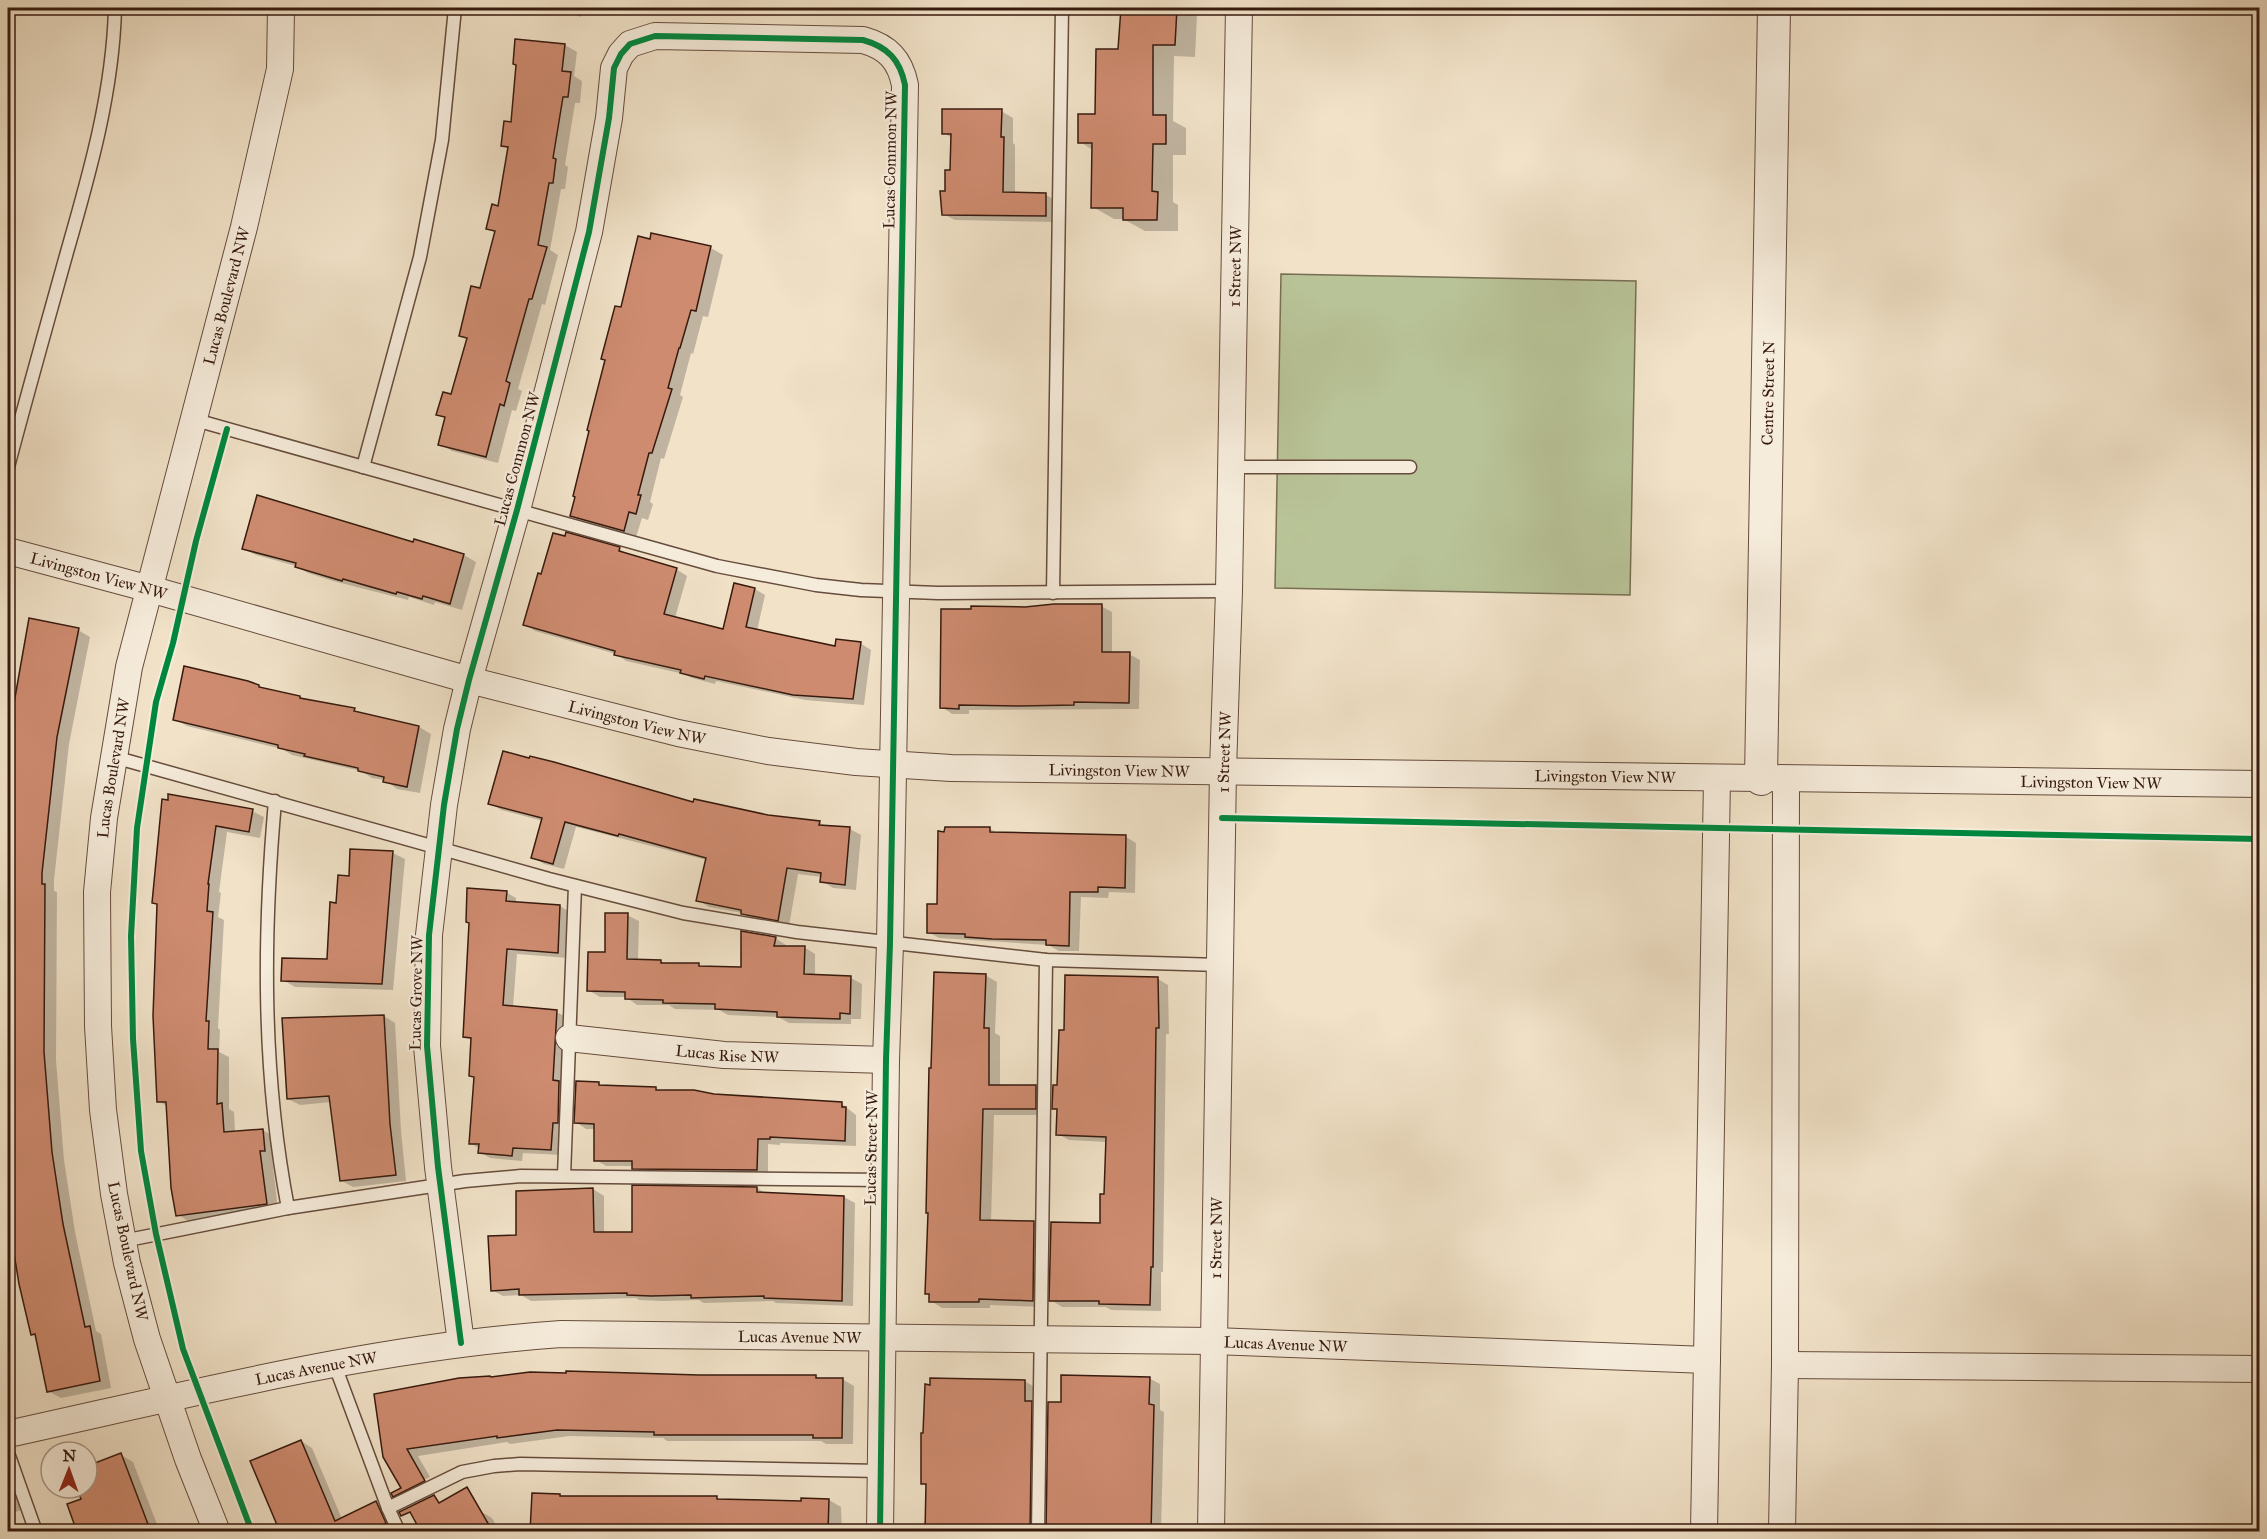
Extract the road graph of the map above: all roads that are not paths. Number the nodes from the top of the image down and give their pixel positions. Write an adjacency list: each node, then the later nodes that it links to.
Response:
1 (116, 8): 8 (lane)
2 (281, 8): 7 (street, Lucas Boulevard NW)
3 (455, 8): 9 (lane)
4 (1062, 8): 17 (lane)
5 (1239, 8): 10 (street, 1 Street NW)
6 (1774, 8): 23 (street, Centre Street N)
7 (192, 419): 9 (lane); 14 (street, Lucas Boulevard NW)
8 (8, 467)
9 (363, 467): 12 (lane)
10 (1232, 467): 11 (lane); 16 (street, 1 Street NW)
11 (1410, 467)
12 (517, 510): 15 (lane); 15 (street, Lucas Common NW); 18 (street, Lucas Common NW)
13 (8, 551): 14 (street, Livingston View NW)
14 (150, 589): 18 (street, Livingston View NW); 19 (street, Lucas Boulevard NW)
15 (896, 591): 17 (lane); 20 (street, Lucas Common NW)
16 (1229, 591): 17 (lane); 21 (street, 1 Street NW)
17 (1053, 593)
18 (469, 680): 20 (street, Livingston View NW); 26 (street, Lucas Grove NW)
19 (114, 757): 25 (lane); 37 (street, Lucas Boulevard NW)
20 (892, 765): 21 (street, Livingston View NW); 28 (street, Lucas Street NW)
21 (1223, 770): 22 (street, Livingston View NW); 30 (street, 1 Street NW)
22 (1717, 778): 23 (street, Livingston View NW); 42 (street)
23 (1774, 779): 24 (street, Livingston View NW); 44 (street)
24 (2259, 784)
25 (275, 801): 26 (lane); 36 (lane)
26 (438, 848): 27 (lane); 35 (street, Lucas Grove NW)
27 (575, 886): 28 (lane); 31 (lane)
28 (890, 943): 29 (lane); 32 (street, Lucas Street NW)
29 (1046, 960): 30 (lane); 39 (lane)
30 (1220, 965): 40 (street, 1 Street NW)
31 (569, 1038): 32 (street, Lucas Rise NW); 33 (lane)
32 (886, 1060): 34 (street, Lucas Street NW)
33 (564, 1176): 34 (lane); 35 (lane)
34 (885, 1179): 38 (street, Lucas Street NW)
35 (440, 1185): 36 (lane); 41 (street, Lucas Grove NW)
36 (288, 1208): 37 (lane)
37 (123, 1241): 46 (street, Lucas Boulevard NW)
38 (883, 1337): 39 (street, Lucas Avenue NW); 41 (street, Lucas Avenue NW); 49 (street, Lucas Street NW)
39 (1041, 1338): 40 (street, Lucas Avenue NW); 55 (lane)
40 (1215, 1341): 42 (street, Lucas Avenue NW); 56 (street, 1 Street NW)
41 (461, 1343): 43 (street, Lucas Avenue NW)
42 (1707, 1359): 57 (street)
43 (334, 1364): 46 (street, Lucas Avenue NW); 50 (lane)
44 (1785, 1365): 45 (street); 58 (street)
45 (2259, 1369)
46 (169, 1399): 47 (street, Lucas Avenue NW); 52 (street, Lucas Boulevard NW)
47 (8, 1434)
48 (8, 1453): 51 (lane)
49 (881, 1471): 50 (lane); 54 (street, Lucas Street NW)
50 (388, 1508): 53 (lane)
51 (36, 1532)
52 (217, 1532)
53 (399, 1532)
54 (880, 1532)
55 (1038, 1532)
56 (1211, 1532)
57 (1704, 1532)
58 (1782, 1532)

